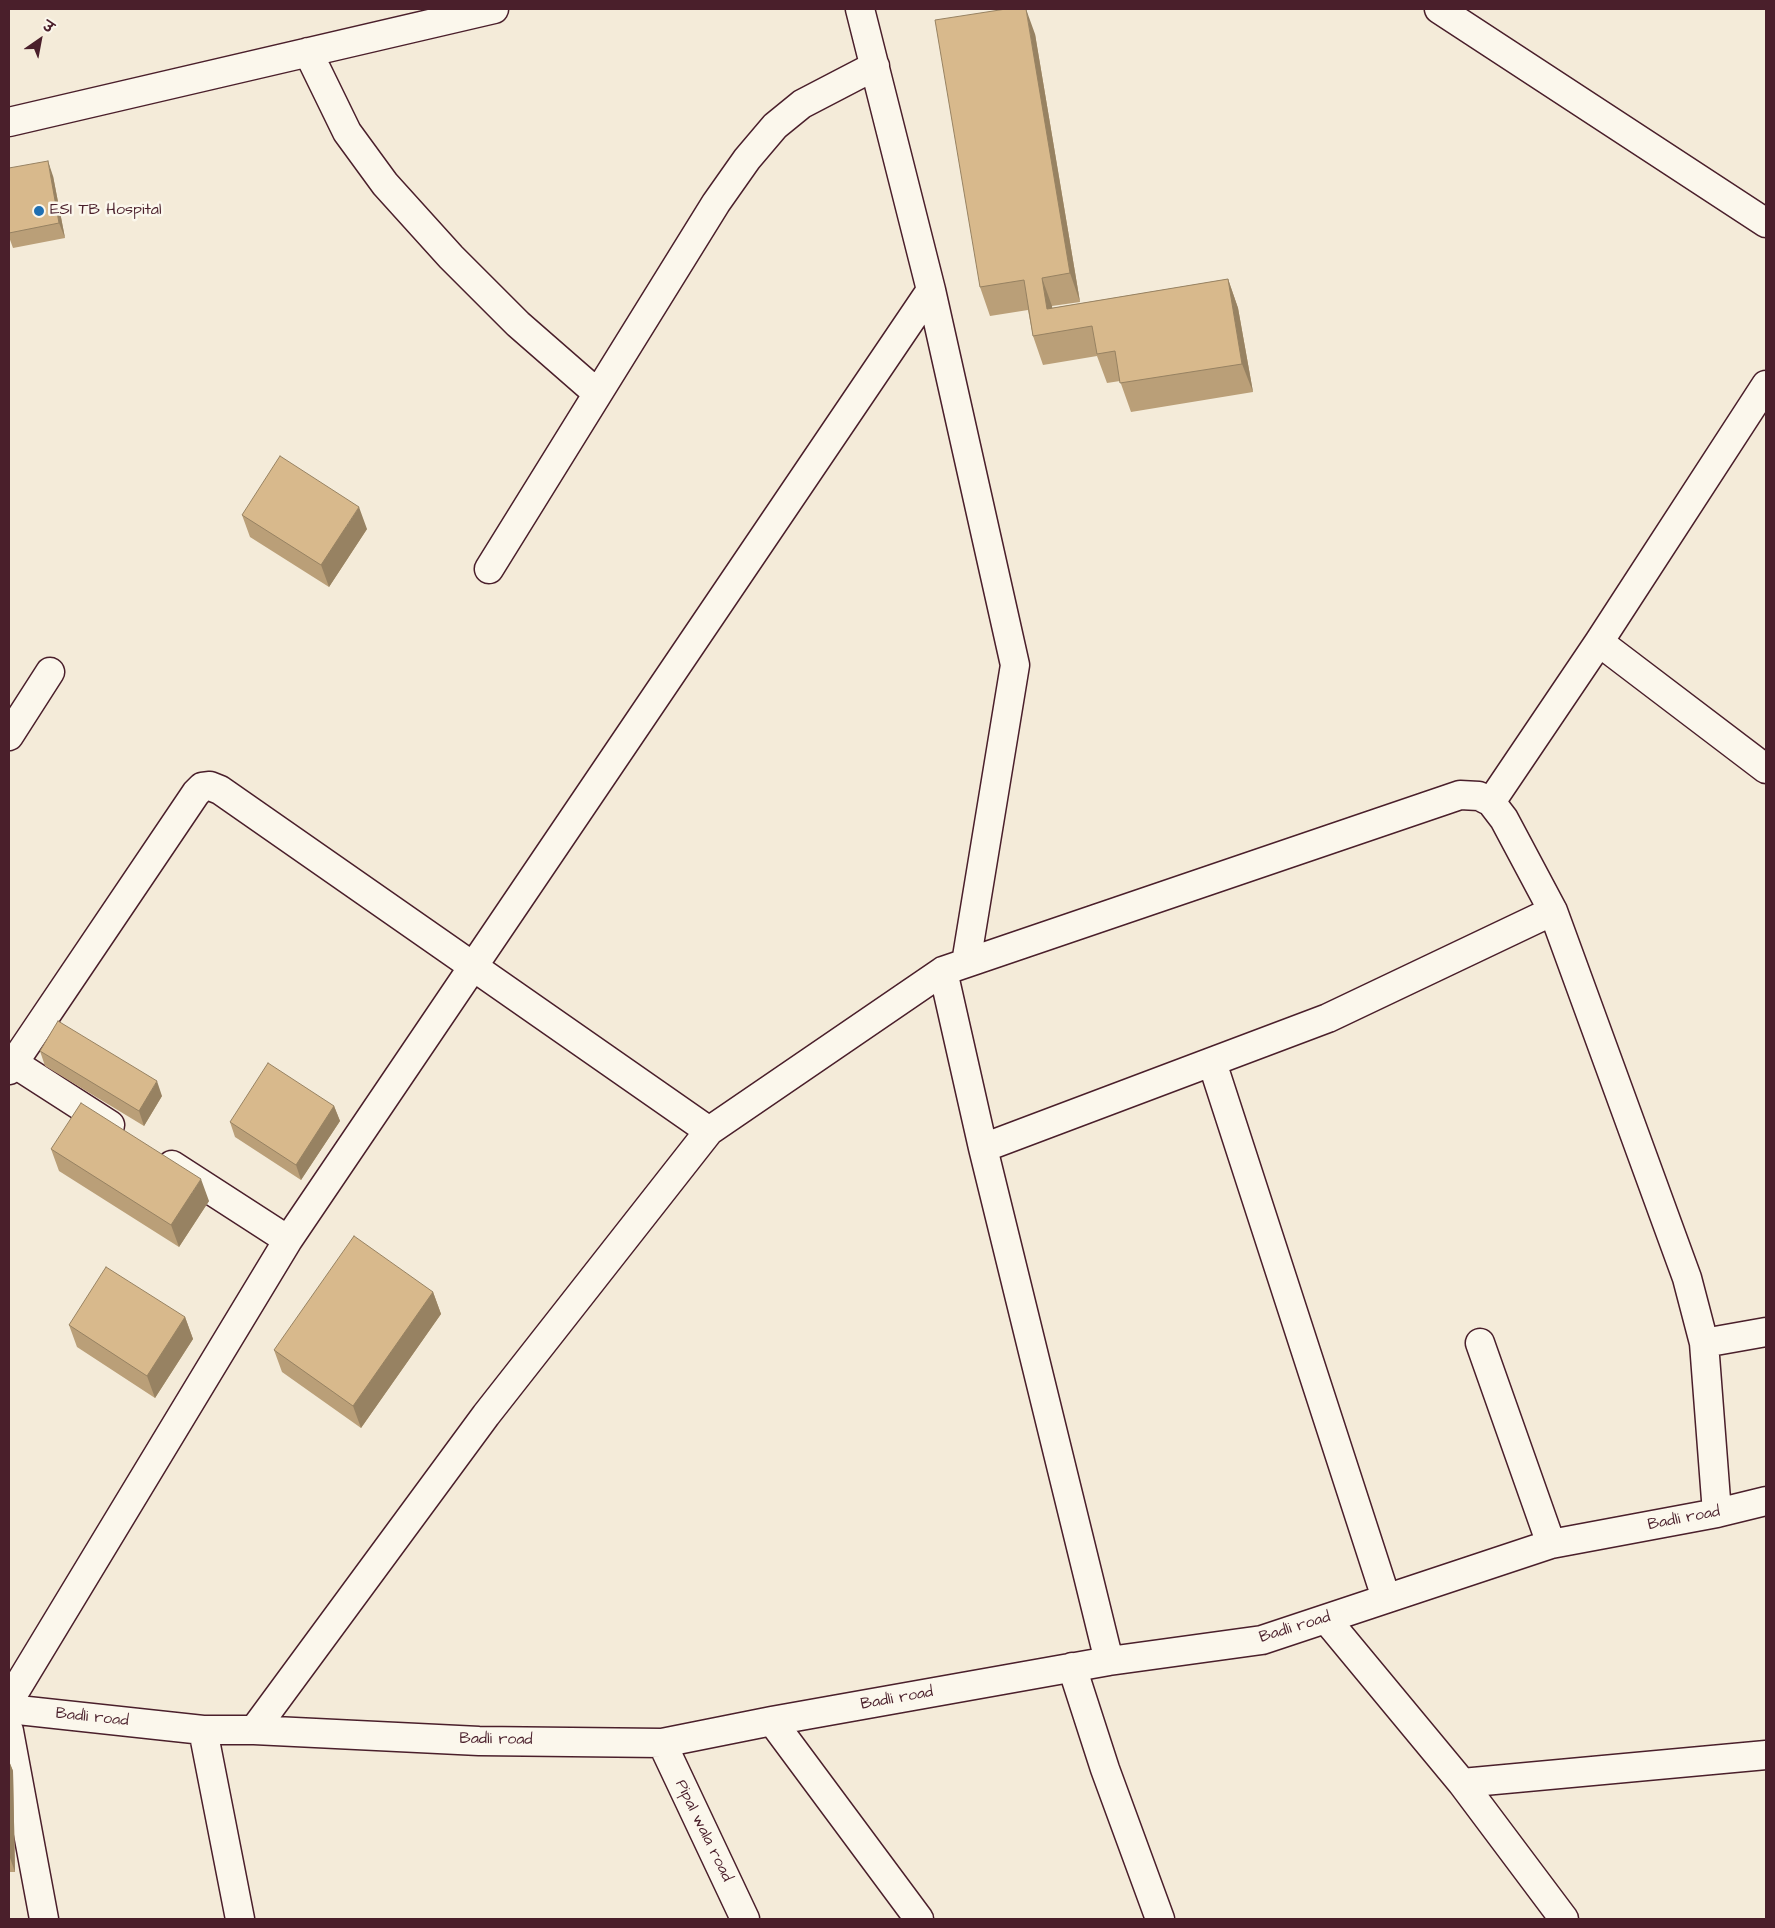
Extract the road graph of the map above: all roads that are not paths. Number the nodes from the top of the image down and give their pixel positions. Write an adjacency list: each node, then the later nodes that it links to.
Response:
1 (494, 9): 4 (street)
2 (860, 9): 5 (street)
3 (1440, 9): 7 (street)
4 (308, 52): 6 (street); 10 (street)
5 (875, 66): 8 (street); 10 (street)
6 (9, 122)
7 (1766, 223)
8 (930, 290): 18 (street); 19 (street)
9 (1766, 385): 12 (street)
10 (597, 393): 11 (street)
11 (489, 569)
12 (1599, 642): 15 (street); 16 (street)
13 (50, 672): 14 (street)
14 (9, 736)
15 (1766, 769)
16 (1491, 802): 17 (street); 19 (street)
17 (1553, 911): 20 (street); 29 (street)
18 (473, 966): 21 (street); 22 (street); 26 (street)
19 (954, 967): 22 (street); 24 (street)
20 (1212, 1062): 24 (street); 33 (street)
21 (10, 1064): 23 (street)
22 (709, 1131): 41 (street)
23 (130, 1138)
24 (983, 1148): 35 (street)
25 (155, 1154): 26 (street)
26 (288, 1240): 37 (street)
27 (1766, 1332): 29 (street)
28 (1480, 1343): 32 (street)
29 (1704, 1344): 31 (street)
30 (1766, 1501): 31 (street, Badli road)
31 (1717, 1513): 32 (street, Badli road)
32 (1551, 1544): 33 (street, Badli road)
33 (1386, 1598): 34 (street, Badli road)
34 (1326, 1619): 35 (street, Badli road); 45 (street)
35 (1108, 1661): 36 (street, Badli road)
36 (1072, 1668): 39 (street, Badli road); 50 (street)
37 (9, 1701)
38 (9, 1709): 40 (street, Badli road)
39 (772, 1721): 43 (street, Badli road); 49 (street)
40 (203, 1730): 41 (street, Badli road); 47 (street)
41 (254, 1730): 43 (street, Badli road)
42 (9, 1731): 46 (street)
43 (662, 1743): 48 (street, Pipal wala road)
44 (1766, 1755): 45 (street)
45 (1462, 1783): 51 (street)
46 (44, 1919)
47 (240, 1919)
48 (744, 1919)
49 (919, 1919)
50 (1160, 1919)
51 (1564, 1919)

